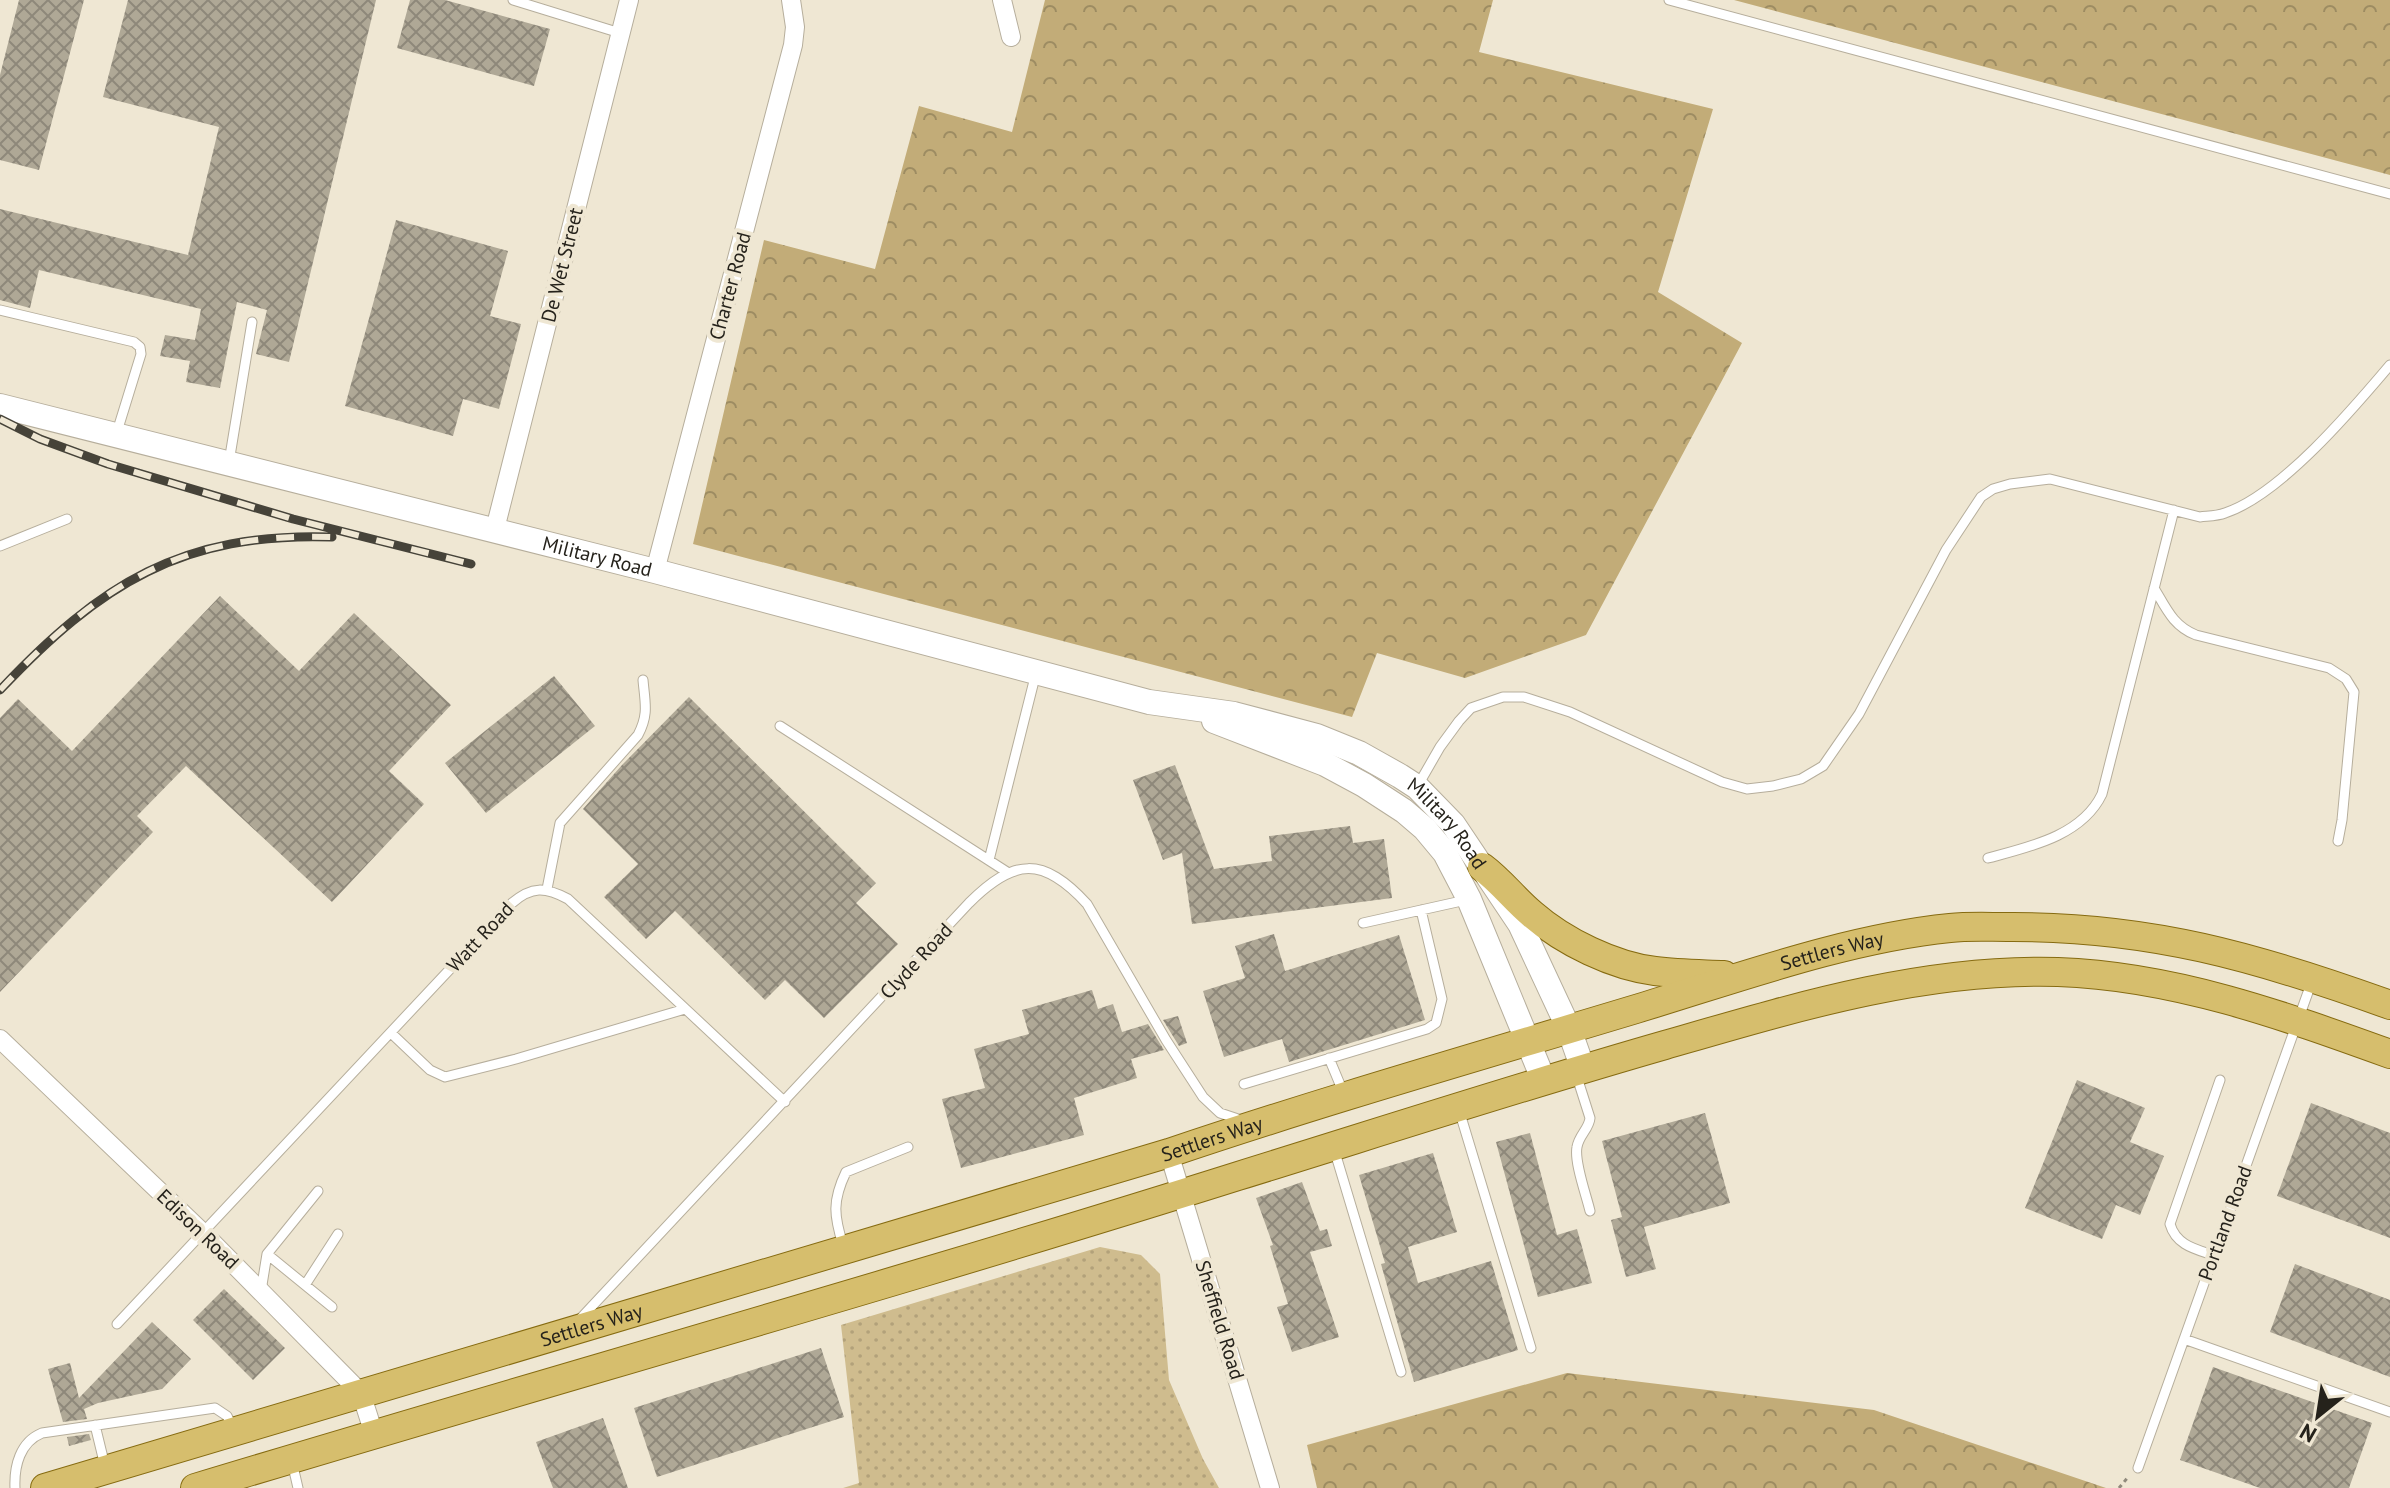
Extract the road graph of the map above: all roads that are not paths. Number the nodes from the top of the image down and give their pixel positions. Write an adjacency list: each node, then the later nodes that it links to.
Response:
1 (513, 0): 6 (lane)
2 (629, 0): 6 (street, De Wet Street)
3 (791, 0): 19 (street, Charter Road)
4 (1002, 0): 7 (street)
5 (1669, 0): 8 (lane)
6 (620, 33): 17 (street, De Wet Street)
7 (1011, 37)
8 (2390, 194)
9 (0, 310): 13 (lane)
10 (252, 322): 14 (lane)
11 (2390, 365): 15 (lane)
12 (0, 406): 13 (street, Military Road)
13 (116, 435): 14 (street, Military Road)
14 (229, 462): 17 (street, Military Road)
15 (2174, 510): 20 (lane); 25 (lane)
16 (67, 519): 18 (lane)
17 (495, 529): 19 (street, Military Road)
18 (0, 546)
19 (655, 571): 21 (street, Military Road)
20 (2154, 588): 27 (lane); 28 (lane)
21 (1036, 671): 23 (street, Military Road); 29 (lane)
22 (643, 680): 32 (lane)
23 (1195, 710): 25 (street, Military Road); 26 (street, Military Road)
24 (780, 726): 29 (lane)
25 (1417, 787): 26 (lane); 30 (street, Military Road)
26 (1404, 811): 33 (street, Military Road)
27 (2338, 841)
28 (1988, 858)
29 (989, 860): 31 (lane)
30 (1482, 867): 36 (main road); 41 (street, Military Road)
31 (1007, 872): 52 (lane, Clyde Road); 54 (lane)
32 (547, 889): 39 (lane); 42 (lane, Watt Road)
33 (1469, 899): 34 (lane); 44 (street, Military Road)
34 (1421, 910): 35 (lane); 46 (lane)
35 (1363, 923)
36 (1747, 975): 37 (main road, Settlers Way); 41 (main road, Settlers Way)
37 (2313, 977): 38 (main road, Settlers Way); 40 (lane, Portland Road)
38 (2390, 1005)
39 (685, 1009): 42 (lane); 52 (lane)
40 (2297, 1020): 45 (main road); 47 (main road); 65 (lane, Portland Road)
41 (1569, 1029): 44 (main road, Settlers Way); 47 (street, Military Road)
42 (391, 1033): 61 (lane, Watt Road)
43 (0, 1039): 61 (street, Edison Road)
44 (1530, 1042): 49 (street, Military Road); 51 (main road, Settlers Way)
45 (2390, 1054)
46 (1329, 1058): 50 (lane); 51 (lane)
47 (1579, 1070): 49 (main road); 60 (lane)
48 (2220, 1080): 65 (lane)
49 (1544, 1081): 53 (main road)
50 (1244, 1084)
51 (1346, 1097): 54 (main road, Settlers Way)
52 (785, 1102): 70 (lane, Clyde Road)
53 (1458, 1107): 55 (main road); 72 (lane)
54 (1254, 1125): 57 (main road, Settlers Way)
55 (1334, 1146): 59 (main road); 73 (lane)
56 (908, 1147): 63 (lane)
57 (1169, 1153): 59 (street, Sheffield Road); 63 (main road, Settlers Way)
58 (318, 1191): 64 (lane)
59 (1182, 1194): 78 (main road); 86 (street, Sheffield Road)
60 (1590, 1211)
61 (204, 1234): 67 (street, Edison Road); 69 (lane, Watt Road)
62 (338, 1234): 66 (lane)
63 (844, 1249): 70 (main road, Settlers Way)
64 (267, 1254): 66 (lane); 67 (lane)
65 (2213, 1255): 71 (lane, Portland Road)
66 (305, 1285): 68 (lane)
67 (261, 1291): 74 (street, Edison Road)
68 (332, 1307)
69 (117, 1324)
70 (571, 1329): 74 (main road, Settlers Way)
71 (2184, 1339): 75 (lane); 80 (lane, Portland Road)
72 (1531, 1348)
73 (1401, 1372)
74 (361, 1393): 77 (main road, Settlers Way); 78 (street, Edison Road)
75 (2390, 1412)
76 (95, 1425): 77 (lane); 81 (lane); 82 (lane)
77 (234, 1431): 81 (main road, Settlers Way)
78 (374, 1434): 79 (main road)
79 (291, 1459): 84 (main road); 85 (lane)
80 (2138, 1468)
81 (106, 1469): 83 (main road, Settlers Way)
82 (15, 1488)
83 (45, 1488)
84 (195, 1488)
85 (298, 1488)
86 (1270, 1488)

